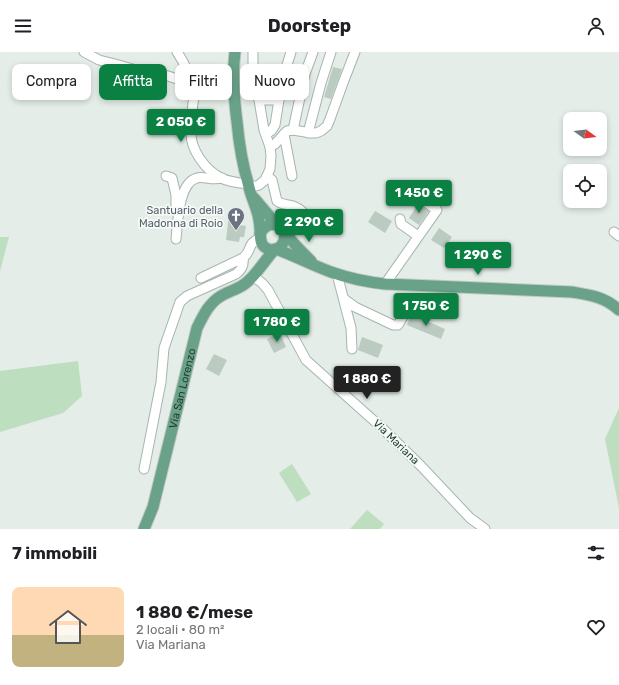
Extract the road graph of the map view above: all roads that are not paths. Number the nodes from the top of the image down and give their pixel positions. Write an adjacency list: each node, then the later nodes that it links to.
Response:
1 (84, 52): 13 (street)
2 (177, 52): 9 (street)
3 (235, 52): 12 (main road)
4 (253, 52): 10 (street)
5 (291, 52): 11 (street)
6 (313, 52): 17 (street)
7 (331, 52): 18 (street)
8 (355, 52): 18 (street)
9 (184, 64)
10 (253, 64)
11 (287, 64)
12 (233, 74): 25 (main road)
13 (175, 79)
14 (192, 100): 24 (street)
15 (259, 100): 19 (street)
16 (279, 100): 19 (street)
17 (288, 132): 18 (street); 20 (street); 23 (street)
18 (308, 133)
19 (266, 134): 20 (street)
20 (270, 147): 22 (street)
21 (166, 176): 27 (street)
22 (267, 176): 25 (street); 30 (street)
23 (292, 176)
24 (222, 178): 25 (street); 27 (street)
25 (249, 189): 29 (main road); 32 (main road)
26 (417, 196): 31 (street)
27 (179, 217): 33 (street)
28 (400, 219): 31 (street)
29 (280, 228): 32 (main road); 34 (main road); 36 (main road)
30 (309, 232)
31 (418, 236): 40 (street)
32 (260, 238): 34 (main road); 35 (street); 37 (main road)
33 (176, 239)
34 (275, 249): 36 (main road); 37 (main road, Via San Lorenzo)
35 (243, 258): 39 (street); 45 (street)
36 (321, 268): 38 (main road)
37 (255, 274): 46 (main road, Via San Lorenzo); 47 (street, Via Mariana)
38 (337, 274): 40 (main road); 41 (street)
39 (201, 278)
40 (385, 284): 42 (main road)
41 (344, 299): 43 (street); 44 (street)
42 (619, 310)
43 (405, 313)
44 (352, 349)
45 (144, 469)
46 (144, 529)
47 (485, 529)

